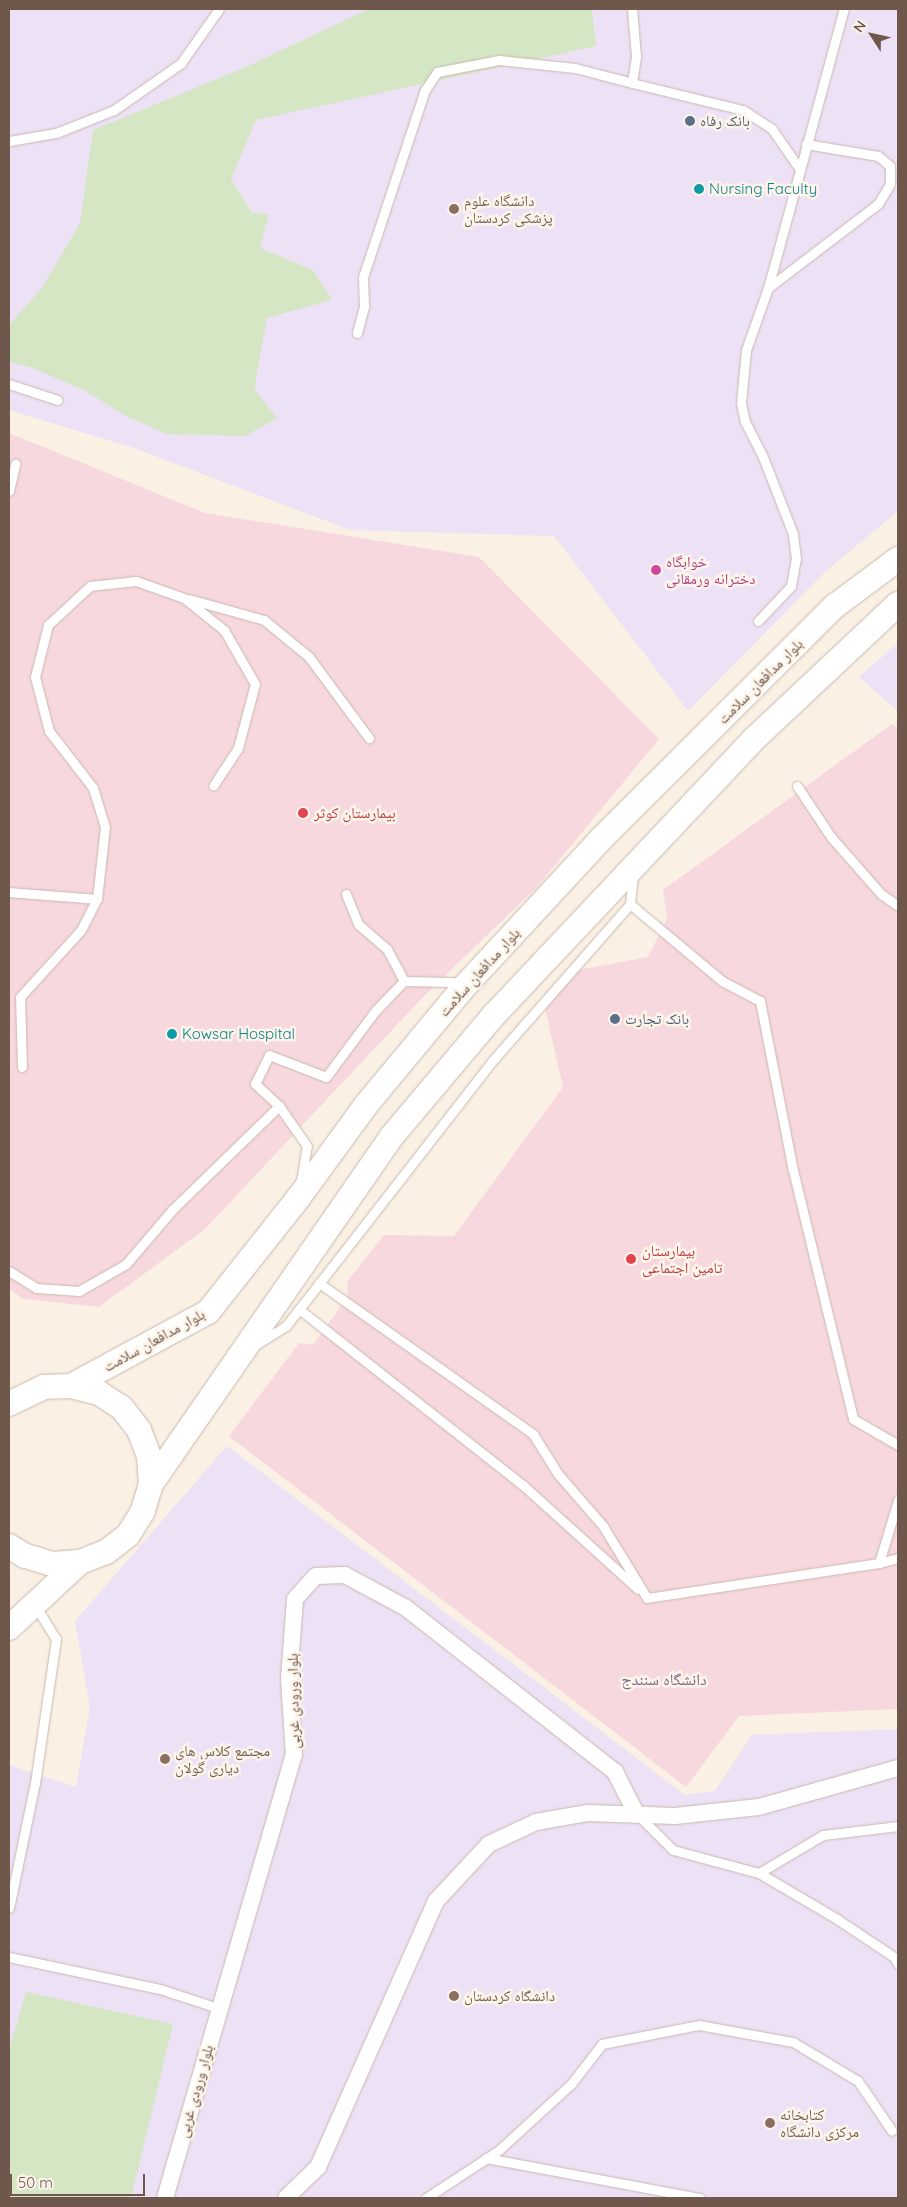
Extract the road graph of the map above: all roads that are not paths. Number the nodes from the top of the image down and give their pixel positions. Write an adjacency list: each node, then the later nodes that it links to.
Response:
1 (219, 9): 5 (lane)
2 (632, 9): 4 (lane)
3 (844, 9): 6 (lane)
4 (632, 82): 7 (lane); 9 (lane)
5 (9, 141)
6 (806, 144): 7 (lane); 8 (lane)
7 (799, 168): 8 (lane)
8 (768, 288): 17 (lane)
9 (358, 333)
10 (9, 384): 11 (lane)
11 (57, 400)
12 (15, 464): 13 (lane)
13 (9, 491)
14 (898, 559): 28 (main road, بلوار مدافعان سلامت)
15 (184, 598): 18 (lane); 19 (lane); 24 (lane)
16 (898, 604): 21 (main road)
17 (758, 621)
18 (369, 738)
19 (213, 786)
20 (797, 786): 26 (lane)
21 (633, 867): 25 (lane); 35 (main road)
22 (9, 892): 24 (lane)
23 (346, 894): 27 (lane)
24 (97, 900): 29 (lane)
25 (630, 904): 33 (lane); 38 (lane)
26 (898, 906)
27 (404, 980): 28 (lane); 30 (lane)
28 (464, 988): 31 (main road, بلوار مدافعان سلامت)
29 (22, 1067)
30 (279, 1106): 31 (lane); 32 (lane)
31 (299, 1197): 36 (main road, بلوار مدافعان سلامت)
32 (9, 1271)
33 (319, 1283): 34 (lane); 45 (lane)
34 (299, 1309): 35 (lane); 45 (lane)
35 (240, 1355): 39 (main road)
36 (72, 1386): 37 (main road); 39 (main road)
37 (9, 1404)
38 (898, 1445)
39 (151, 1484): 43 (main road)
40 (898, 1500): 44 (lane)
41 (9, 1546): 43 (main road)
42 (898, 1558): 44 (lane)
43 (80, 1562): 46 (main road)
44 (879, 1563): 45 (lane)
45 (648, 1598)
46 (34, 1603): 47 (main road); 52 (lane)
47 (9, 1628)
48 (898, 1768): 49 (street)
49 (637, 1815): 51 (lane); 55 (street, بلوار ورودی غربی); 60 (street)
50 (898, 1826): 51 (lane)
51 (759, 1873): 54 (lane)
52 (9, 1908)
53 (9, 1957): 55 (lane)
54 (898, 1964)
55 (218, 2008): 59 (street, بلوار ورودی غربی)
56 (892, 2130): 57 (lane)
57 (486, 2158): 58 (lane); 61 (lane)
58 (669, 2196): 62 (lane)
59 (165, 2198)
60 (286, 2198)
61 (426, 2198)
62 (700, 2198)

